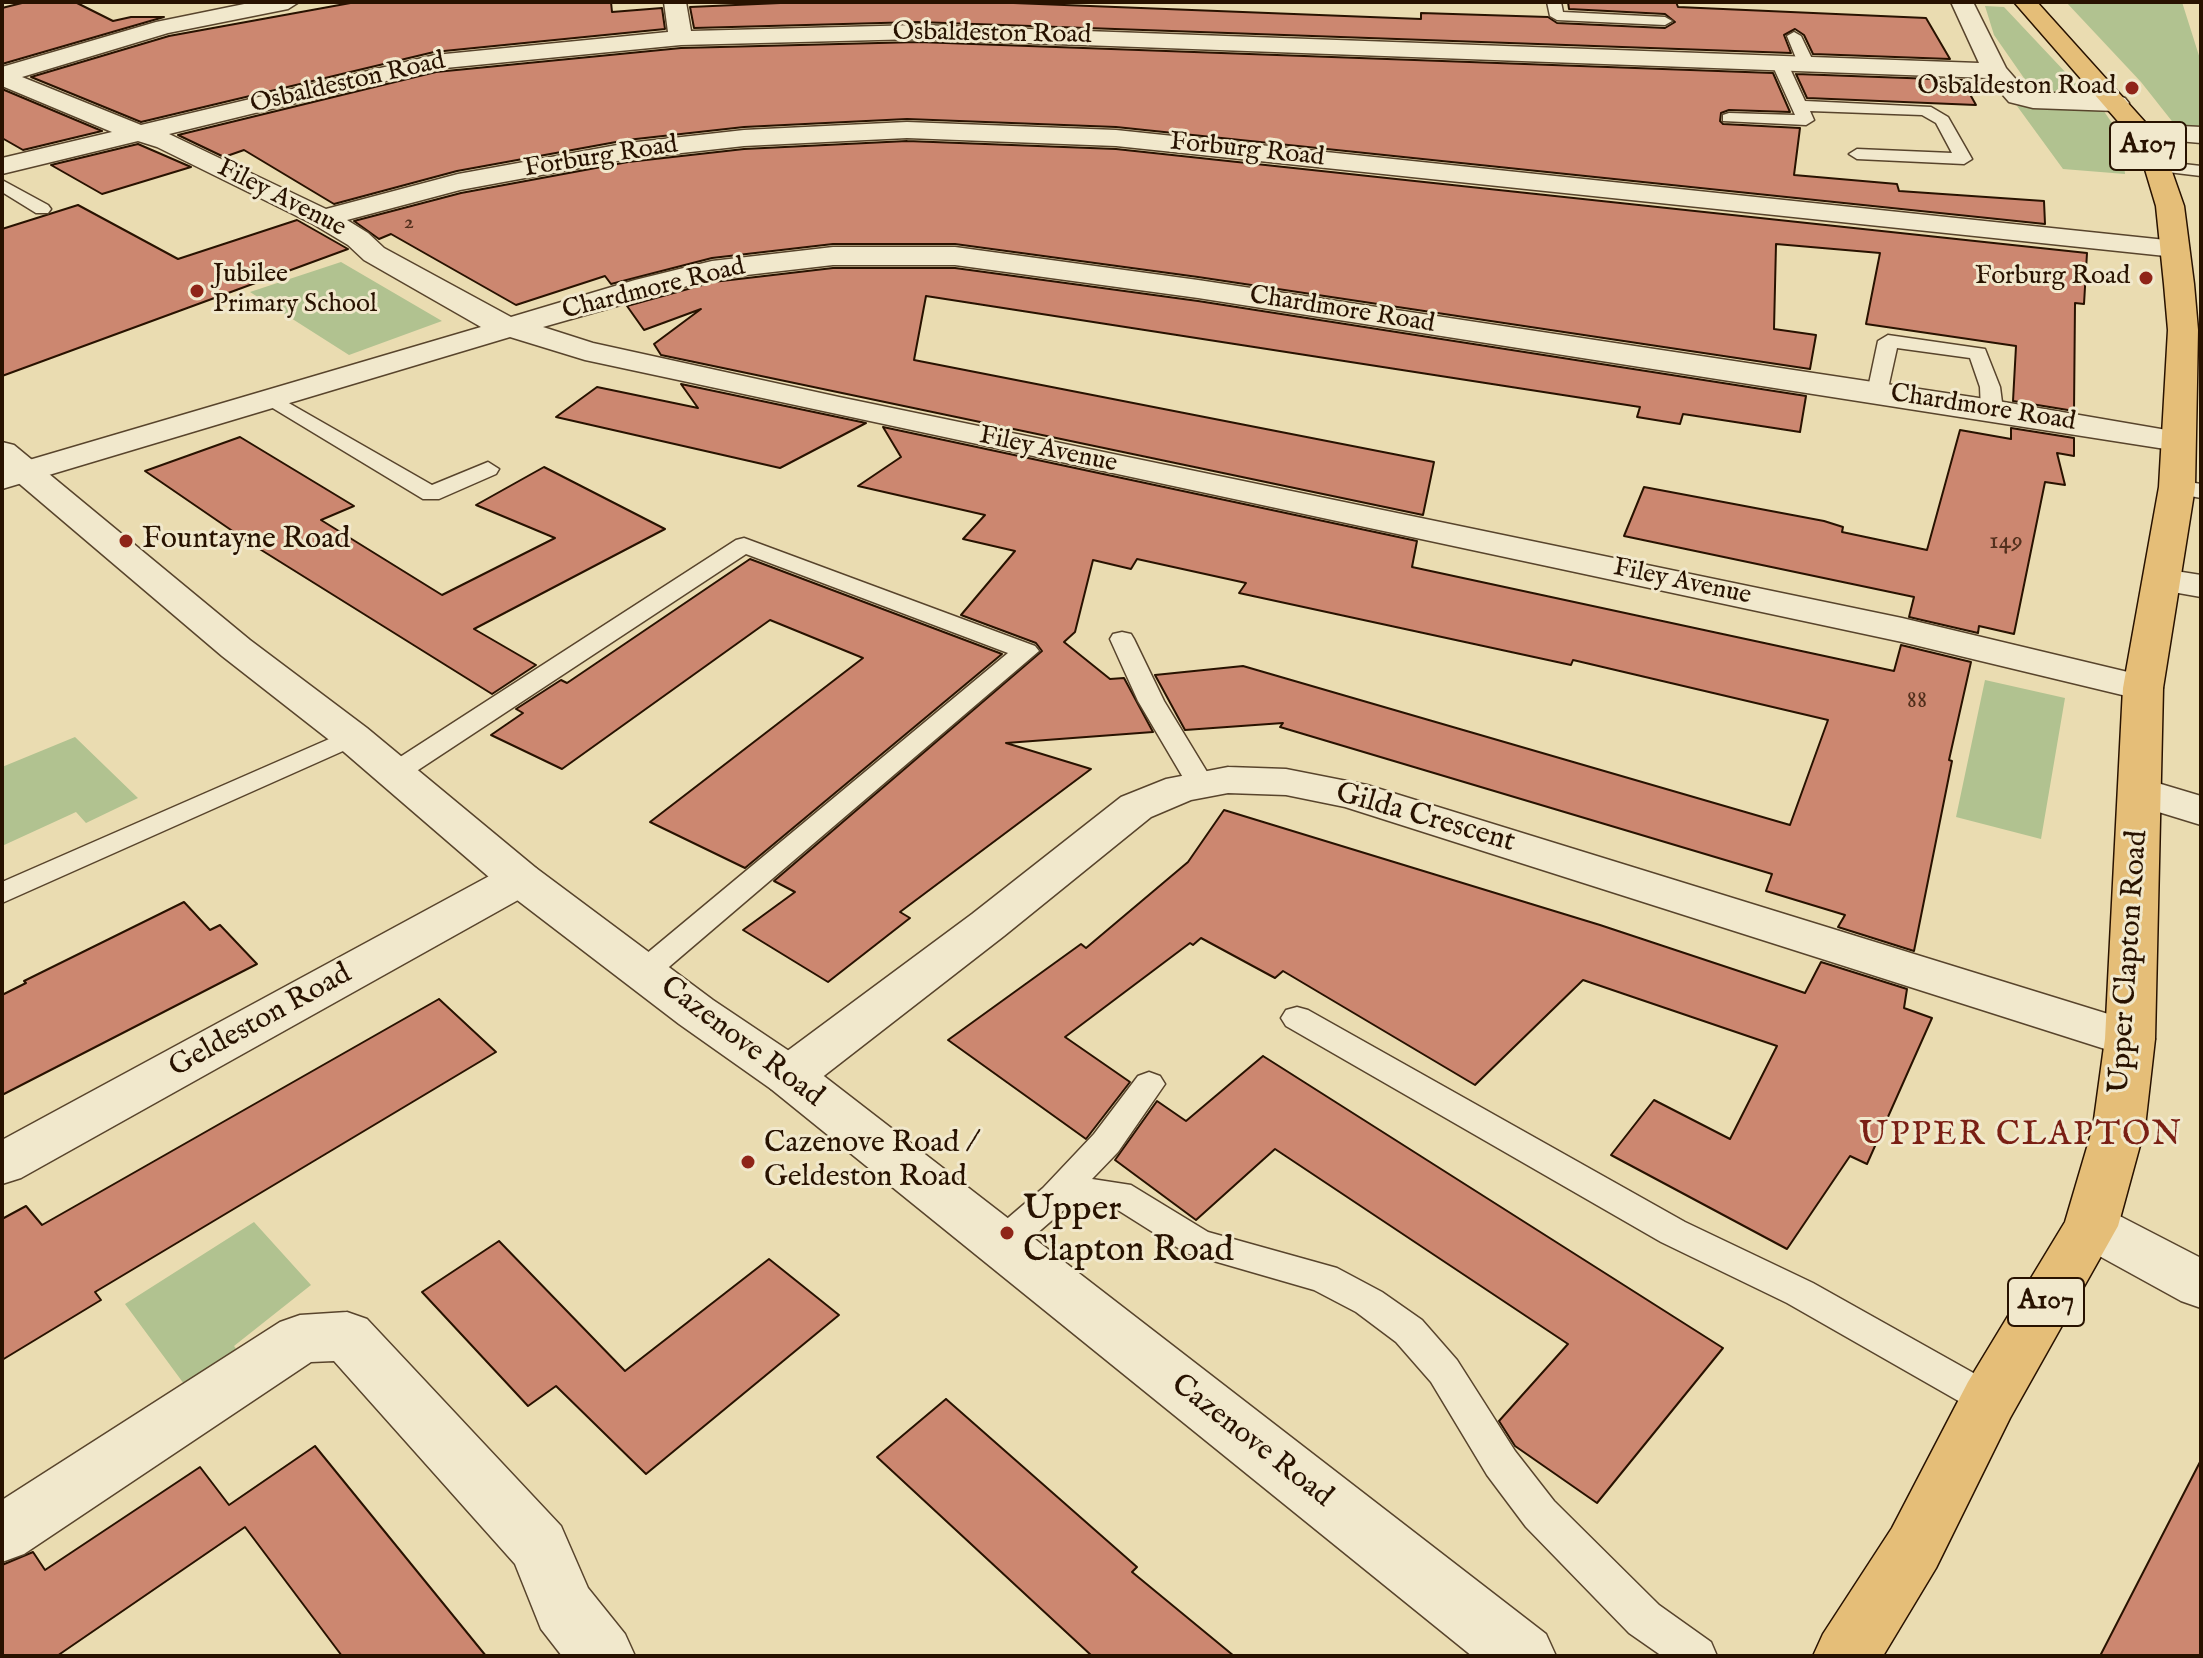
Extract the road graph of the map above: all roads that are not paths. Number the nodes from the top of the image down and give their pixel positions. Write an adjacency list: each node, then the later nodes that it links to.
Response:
1 (288, 2): 12 (street)
2 (675, 2): 8 (street)
3 (1554, 2): 6 (lane)
4 (1962, 2): 11 (street)
5 (2025, 2): 13 (highway, A107)
6 (1665, 21)
7 (1794, 36): 10 (lane)
8 (681, 38): 9 (street, Osbaldeston Road); 17 (street, Osbaldeston Road)
9 (1779, 62): 10 (street, Osbaldeston Road); 14 (lane)
10 (1806, 63): 11 (street, Osbaldeston Road)
11 (1995, 71): 13 (street)
12 (2, 76): 17 (street, Filey Avenue)
13 (2116, 103): 16 (highway, A107)
14 (1799, 106): 15 (lane); 19 (lane)
15 (1729, 118)
16 (2141, 132): 18 (street); 21 (highway, A107)
17 (138, 133): 20 (street, Osbaldeston Road); 25 (street, Filey Avenue)
18 (2201, 135)
19 (1857, 154)
20 (2, 166)
21 (2157, 166): 22 (lane); 26 (highway, A107)
22 (2201, 171)
23 (2, 185): 24 (lane)
24 (42, 209)
25 (323, 218): 26 (street, Forburg Road); 27 (street, Filey Avenue)
26 (2175, 248): 31 (highway, A107)
27 (509, 327): 28 (street, Chardmore Road); 29 (street); 38 (street, Filey Avenue)
28 (1877, 393): 30 (street, Chardmore Road); 30 (lane)
29 (273, 400): 32 (street); 33 (lane)
30 (1992, 410): 31 (street, Chardmore Road)
31 (2178, 441): 34 (highway, Upper Clapton Road / A107)
32 (10, 468): 39 (street, Cazenove Road)
33 (488, 469)
34 (2189, 489): 35 (highway, Upper Clapton Road / A107)
35 (2163, 580): 36 (street); 38 (highway, Upper Clapton Road / A107)
36 (2201, 586)
37 (1122, 639): 41 (lane)
38 (2143, 688): 42 (highway, Upper Clapton Road / A107)
39 (352, 737): 40 (street, Cazenove Road); 45 (lane)
40 (393, 774): 44 (street, Cazenove Road); 46 (lane)
41 (1201, 785): 48 (street, Gilda Crescent); 49 (street, Gilda Crescent)
42 (2141, 792): 43 (street); 48 (highway, Upper Clapton Road / A107)
43 (2201, 811)
44 (520, 879): 46 (street, Cazenove Road); 51 (street, Geldeston Road)
45 (2, 893)
46 (645, 971): 49 (street, Cazenove Road)
47 (1297, 1018): 56 (lane)
48 (2130, 1039): 53 (highway, Upper Clapton Road / A107)
49 (789, 1076): 54 (street, Cazenove Road)
50 (1149, 1084): 52 (lane)
51 (2, 1164)
52 (1055, 1197): 54 (lane); 60 (lane)
53 (2091, 1226): 55 (street); 56 (highway, Upper Clapton Road / A107)
54 (1000, 1245): 59 (street, Cazenove Road)
55 (2201, 1285)
56 (1989, 1400): 61 (highway, Upper Clapton Road / A107)
57 (2, 1534): 58 (street)
58 (602, 1656)
59 (1523, 1656)
60 (1696, 1656)
61 (1846, 1656)

